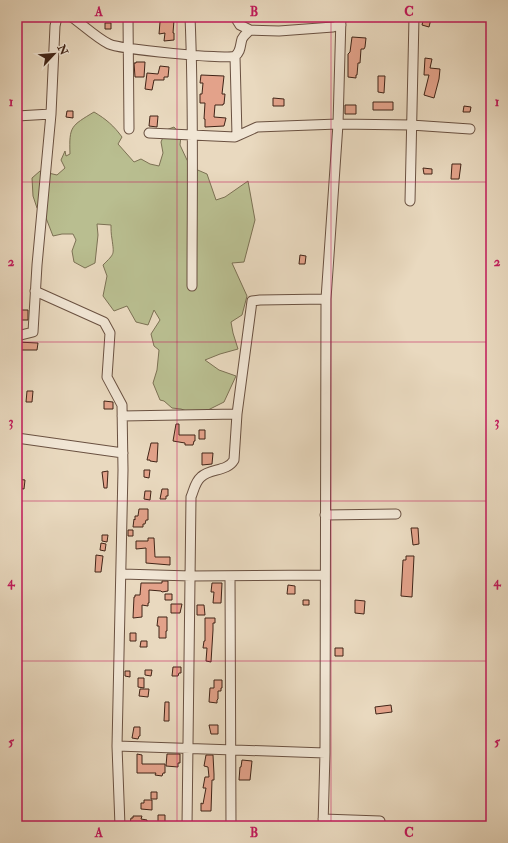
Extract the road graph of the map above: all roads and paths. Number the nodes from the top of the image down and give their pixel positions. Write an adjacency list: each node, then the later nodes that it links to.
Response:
1 (57, 17): 12 (street)
2 (72, 17): 9 (street)
3 (128, 17): 9 (street)
4 (190, 17): 10 (street)
5 (235, 17): 8 (street)
6 (414, 17): 15 (street)
7 (341, 21): 8 (street); 14 (street)
8 (250, 30): 11 (street)
9 (128, 48): 10 (street); 16 (street)
10 (192, 55): 11 (street); 19 (street)
11 (236, 56): 20 (street)
12 (51, 114): 13 (street); 23 (street)
13 (17, 116)
14 (338, 124): 15 (street); 20 (street); 24 (street)
15 (411, 125): 17 (street); 21 (street)
16 (129, 129)
17 (470, 129)
18 (149, 133): 19 (street)
19 (192, 135): 20 (street); 22 (street)
20 (237, 136)
21 (410, 201)
22 (192, 286)
23 (35, 291): 25 (street); 27 (street)
24 (326, 299): 26 (street); 31 (street)
25 (17, 336)
26 (237, 414): 27 (street); 34 (street)
27 (122, 416): 29 (street)
28 (17, 438): 29 (street)
29 (123, 453): 32 (street)
30 (396, 514): 31 (street)
31 (325, 515): 33 (street)
32 (122, 574): 34 (street); 36 (street)
33 (325, 575): 35 (street); 39 (street)
34 (191, 576): 35 (street); 37 (street)
35 (230, 576): 38 (street)
36 (117, 746): 37 (street); 42 (street)
37 (188, 749): 38 (street); 43 (street)
38 (232, 751): 39 (street); 44 (street)
39 (325, 753): 41 (street)
40 (380, 821): 41 (street)
41 (323, 822)
42 (120, 826)
43 (187, 826)
44 (231, 826)

